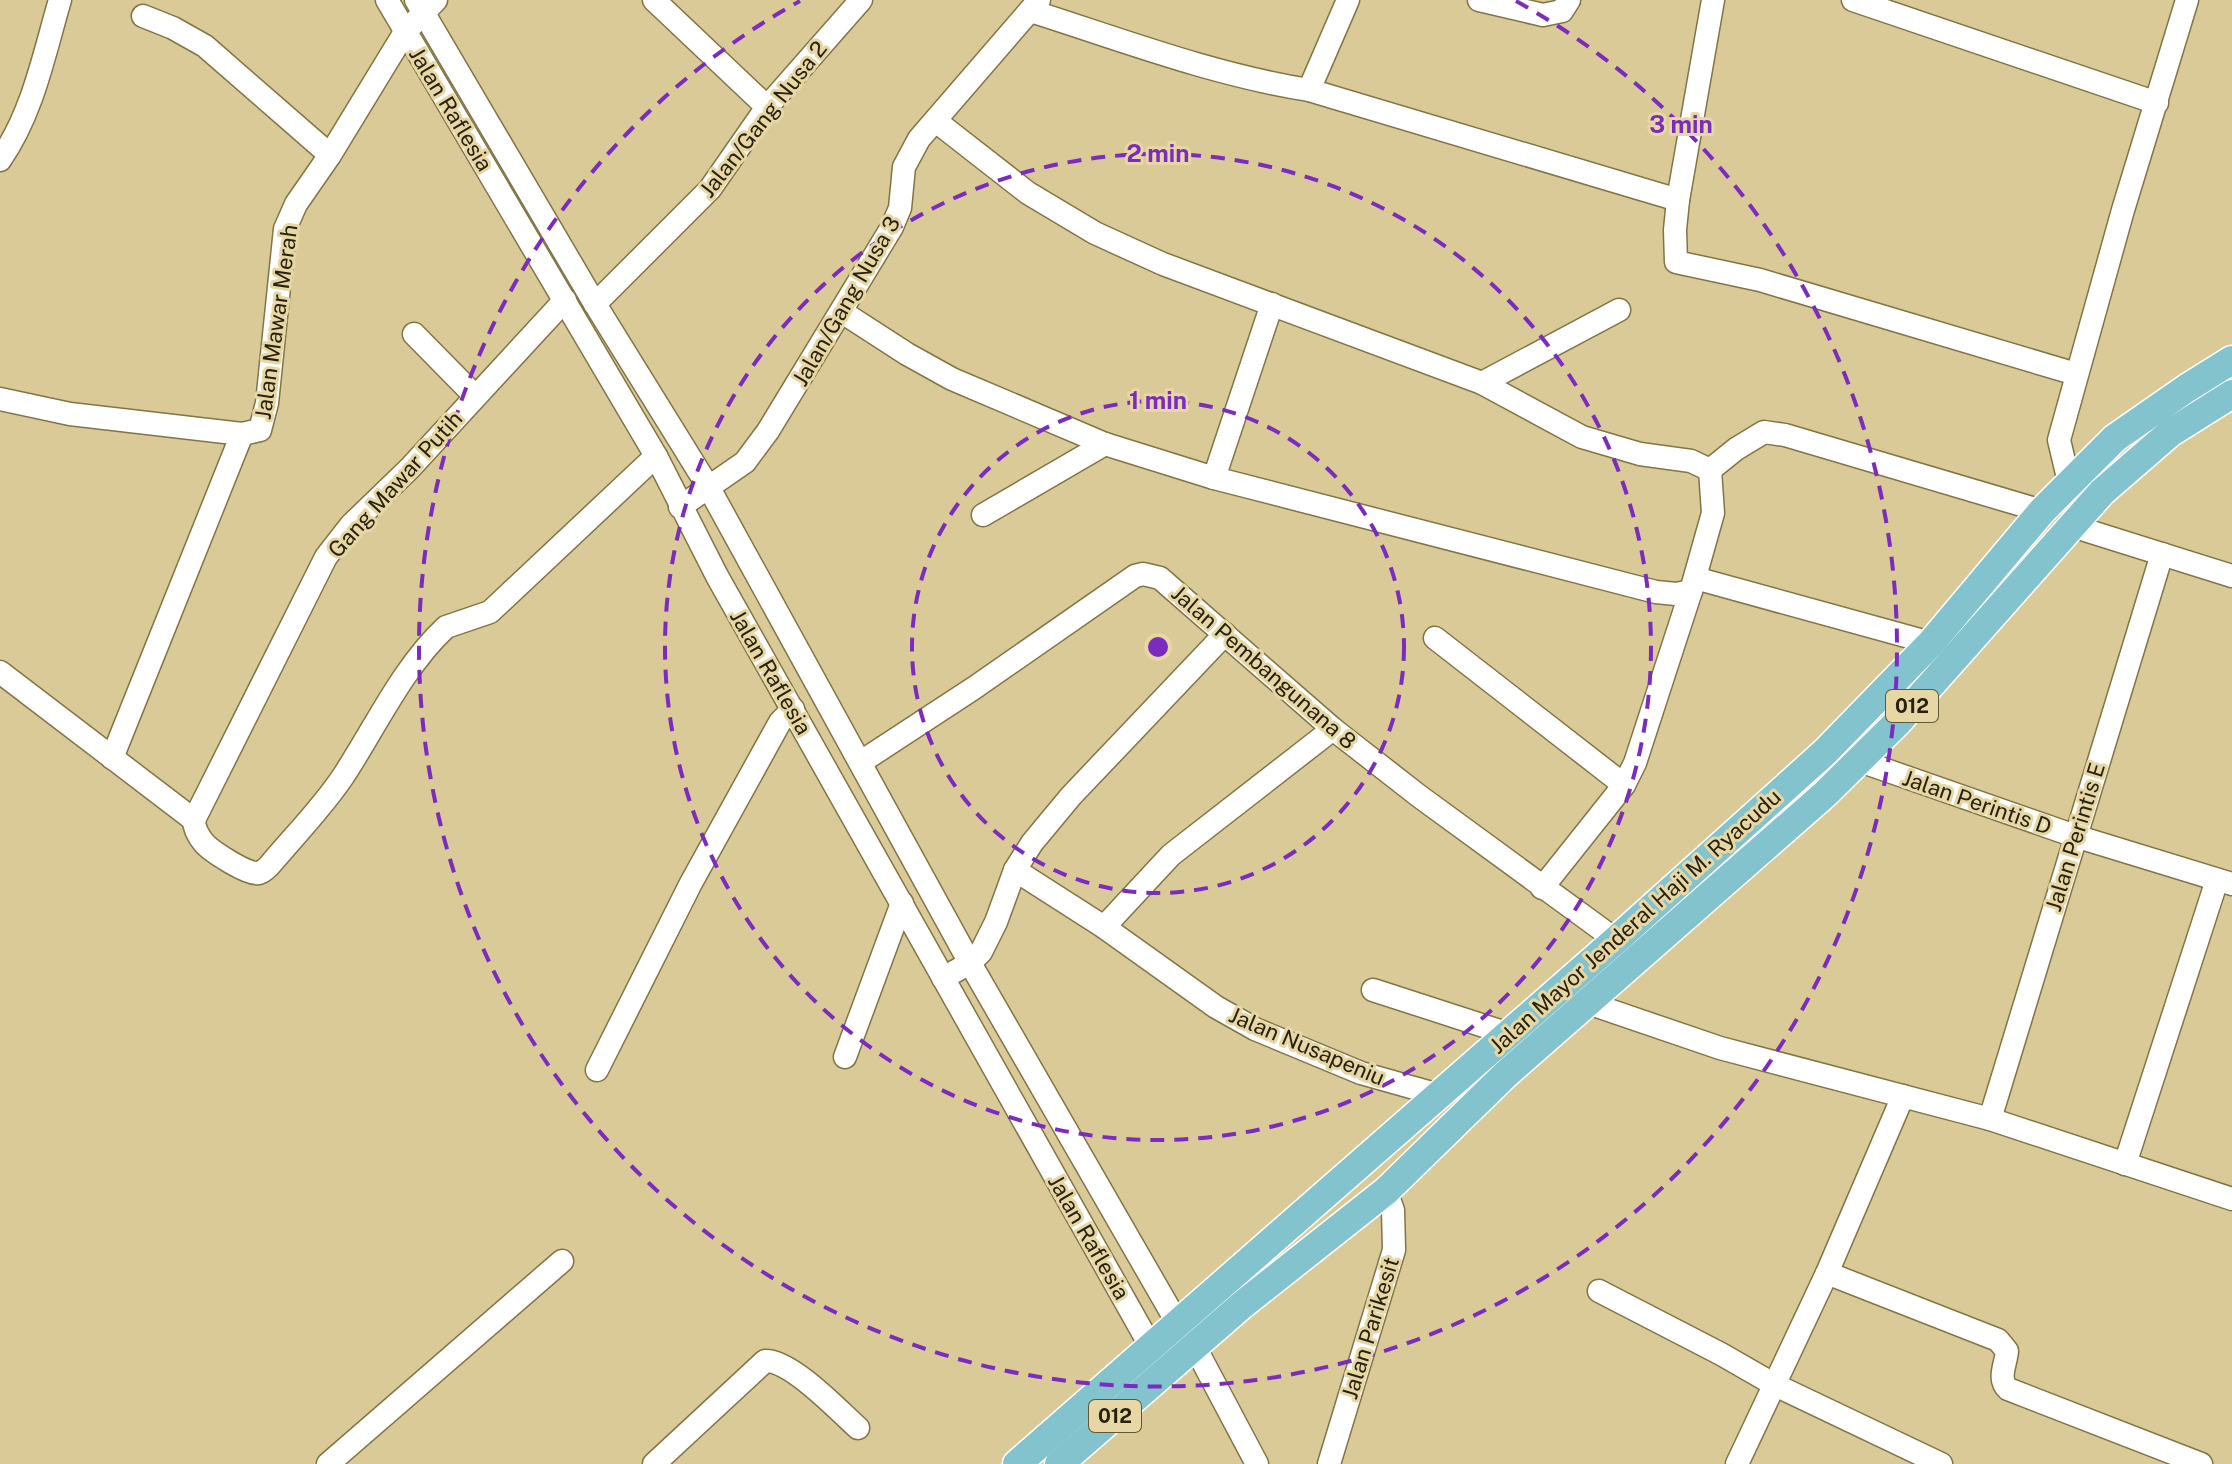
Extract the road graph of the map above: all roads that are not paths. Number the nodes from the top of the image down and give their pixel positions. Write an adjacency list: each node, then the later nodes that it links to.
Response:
1 (60, 0): 18 (street)
2 (387, 0): 12 (street, Jalan Raflesia)
3 (654, 0): 16 (street)
4 (861, 0): 16 (street, Jalan/Gang Nusa 2)
5 (1348, 0): 14 (street)
6 (1479, 0): 7 (street)
7 (1569, 0)
8 (1713, 0): 20 (street)
9 (1853, 0): 15 (street)
10 (2187, 0): 15 (street)
11 (1035, 6): 14 (street); 17 (street, Jalan/Gang Nusa 3)
12 (419, 15): 19 (street, Jalan Mawar Merah); 21 (street, Jalan Raflesia); 22 (street, Jalan Raflesia)
13 (143, 16): 19 (street)
14 (1309, 90): 20 (street)
15 (2157, 103): 29 (street)
16 (767, 107): 22 (street, Jalan/Gang Nusa 2)
17 (937, 122): 23 (street); 25 (street, Jalan/Gang Nusa 3)
18 (4, 149)
19 (330, 155): 34 (street, Jalan Mawar Merah)
20 (1678, 200): 29 (street)
21 (565, 300): 27 (street, Jalan Raflesia); 31 (street, Gang Mawar Putih)
22 (595, 304): 27 (street, Jalan Raflesia)
23 (1272, 304): 30 (street); 38 (street)
24 (1619, 310): 30 (street)
25 (842, 312): 35 (street); 40 (street, Jalan/Gang Nusa 3)
26 (414, 334): 31 (street)
27 (608, 349): 36 (street, Jalan Raflesia); 40 (street, Jalan Raflesia)
28 (2232, 360): 39 (main road, Jalan Mayor Jenderal Haji M. Ryacudu / 012)
29 (2076, 374): 39 (street)
30 (1482, 383): 37 (street)
31 (475, 396): 58 (street, Gang Mawar Putih)
32 (2229, 398): 44 (main road, Jalan Mayor Jenderal Haji M. Ryacudu / 012)
33 (0, 399): 34 (street, Jalan Mawar Merah)
34 (242, 434): 54 (street)
35 (1105, 444): 38 (street); 43 (street)
36 (656, 456): 41 (street, Jalan Raflesia); 58 (street)
37 (1710, 470): 42 (street); 47 (street)
38 (1214, 478): 47 (street)
39 (2069, 482): 42 (main road, Jalan Mayor Jenderal Haji M. Ryacudu / 012)
40 (706, 490): 41 (street, Jalan/Gang Nusa 3); 56 (street, Jalan Raflesia)
41 (682, 505): 52 (street, Jalan Raflesia)
42 (2042, 511): 50 (main road, Jalan Mayor Jenderal Haji M. Ryacudu / 012)
43 (983, 515)
44 (2069, 525): 45 (street); 55 (main road, Jalan Mayor Jenderal Haji M. Ryacudu / 012)
45 (2162, 554): 46 (street); 59 (street, Jalan Perintis E)
46 (2232, 576)
47 (1693, 584): 50 (street); 57 (street)
48 (1225, 634): 53 (street, Jalan Pembangunana 8); 56 (street, Jalan Pembangunana 8); 60 (street)
49 (1435, 638): 57 (street)
50 (1931, 643): 65 (main road, Jalan Mayor Jenderal Haji M. Ryacudu / 012)
51 (0, 672): 54 (street)
52 (793, 709): 63 (street, Jalan Raflesia); 71 (street)
53 (1333, 729): 62 (street, Jalan Pembangunana 8); 64 (street)
54 (112, 758): 58 (street)
55 (1860, 761): 59 (street, Jalan Perintis D); 68 (main road, Jalan Mayor Jenderal Haji M. Ryacudu / 012)
56 (861, 762): 66 (street, Jalan Raflesia)
57 (1624, 785): 62 (street)
58 (194, 820)
59 (2075, 836): 61 (street, Jalan Perintis D); 75 (street, Jalan Perintis E)
60 (1015, 870): 64 (street, Jalan Nusapeniu); 66 (street)
61 (2224, 882): 76 (street)
62 (1542, 888): 65 (street, Jalan Pembangunana 8)
63 (902, 903): 66 (street, Jalan Raflesia); 70 (street)
64 (1104, 927): 73 (street, Jalan Nusapeniu)
65 (1616, 940): 69 (main road, Jalan Mayor Jenderal Haji M. Ryacudu / 012)
66 (956, 970): 82 (street, Jalan Raflesia); 82 (street, Jalan Raflesia)
67 (1373, 990): 69 (street)
68 (1582, 1008): 69 (main road); 72 (main road, Jalan Mayor Jenderal Haji M. Ryacudu); 74 (street)
69 (1509, 1034): 73 (main road, Jalan Mayor Jenderal Haji M. Ryacudu)
70 (845, 1057)
71 (597, 1070)
72 (1506, 1074): 73 (main road); 77 (main road, Jalan Mayor Jenderal Haji M. Ryacudu)
73 (1443, 1091): 82 (main road, Jalan Mayor Jenderal Haji M. Ryacudu)
74 (1903, 1096): 75 (street); 80 (street)
75 (1990, 1119): 76 (street)
76 (2125, 1164): 78 (street)
77 (1386, 1191): 83 (main road, Jalan Mayor Jenderal Haji M. Ryacudu); 91 (street, Jalan Parikesit)
78 (2232, 1199)
79 (562, 1261): 86 (street)
80 (1827, 1273): 84 (street); 94 (street)
81 (1599, 1291): 84 (street)
82 (1165, 1335): 88 (main road, Jalan Mayor Jenderal Haji M. Ryacudu)
83 (1185, 1356): 89 (main road, Jalan Mayor Jenderal Haji M. Ryacudu / 012); 90 (street)
84 (1775, 1385): 92 (street); 93 (street)
85 (858, 1428): 87 (street)
86 (328, 1464)
87 (654, 1464)
88 (1017, 1464)
89 (1059, 1464)
90 (1257, 1464)
91 (1329, 1464)
92 (1737, 1464)
93 (1941, 1464)
94 (2201, 1464)

